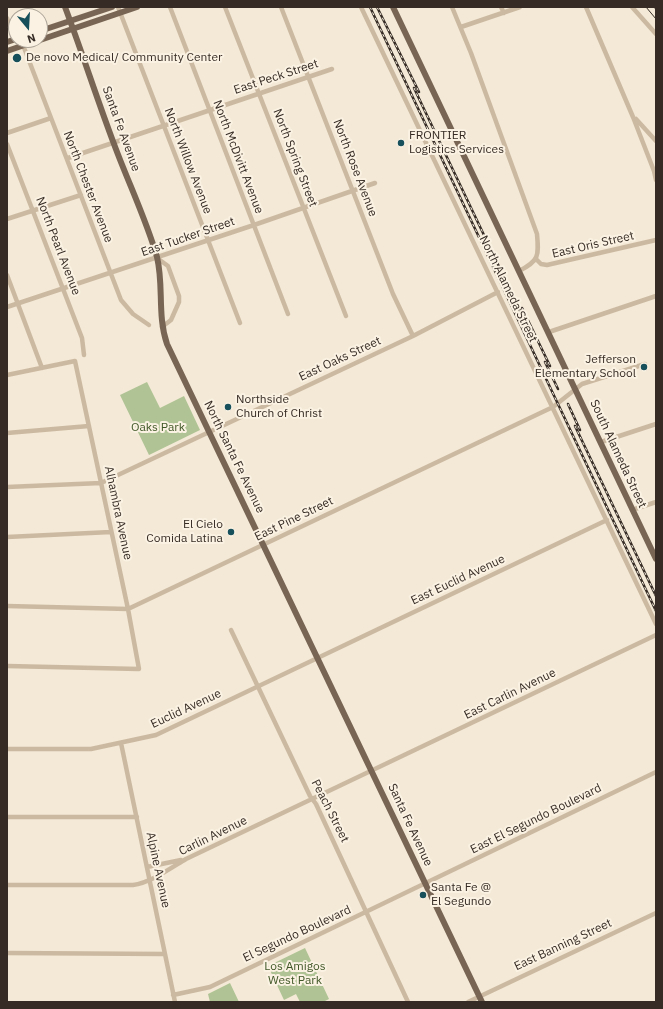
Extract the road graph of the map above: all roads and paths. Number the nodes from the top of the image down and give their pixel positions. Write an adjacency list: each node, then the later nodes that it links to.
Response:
1 (65, 7): 16 (main road, Santa Fe Avenue)
2 (112, 7): 16 (main road)
3 (137, 7): 14 (main road)
4 (170, 7): 28 (street, North McDivitt Avenue)
5 (225, 7): 27 (street, North Spring Street)
6 (281, 7): 26 (street, North Rose Avenue)
7 (361, 7): 53 (street, North Alameda Street)
8 (393, 7): 49 (main road, North Alameda Street)
9 (452, 7): 17 (street)
10 (501, 7): 15 (street)
11 (520, 7): 15 (street)
12 (586, 7): 29 (street)
13 (632, 7): 20 (street)
14 (120, 10): 19 (main road); 31 (street, North Willow Avenue)
15 (504, 12): 17 (street)
16 (70, 21): 18 (main road); 19 (main road, Santa Fe Avenue)
17 (461, 27): 48 (street)
18 (48, 28)
19 (73, 29): 21 (main road); 34 (main road, Santa Fe Avenue)
20 (656, 34)
21 (48, 37)
22 (17, 48): 24 (main road)
23 (24, 48): 30 (street, North Chester Avenue)
24 (7, 51)
25 (332, 69): 26 (street, East Peck Street)
26 (308, 78): 27 (street, East Peck Street); 39 (street, North Rose Avenue)
27 (259, 93): 28 (street, East Peck Street); 41 (street, North Spring Street)
28 (210, 110): 31 (street, East Peck Street); 44 (street, North McDivitt Avenue)
29 (633, 116): 33 (street); 37 (street)
30 (51, 118): 32 (street); 36 (street, North Chester Avenue)
31 (164, 126): 34 (street, East Peck Street); 45 (street, North Willow Avenue)
32 (7, 133)
33 (656, 141)
34 (113, 142): 36 (street, East Peck Street); 47 (main road, Santa Fe Avenue)
35 (7, 144): 42 (street, North Pearl Avenue)
36 (68, 158): 40 (street, North Chester Avenue)
37 (656, 180)
38 (375, 183): 39 (street, East Tucker Street)
39 (353, 192): 41 (street, East Tucker Street); 63 (street, North Rose Avenue)
40 (81, 195): 42 (street); 50 (street, North Chester Avenue)
41 (303, 208): 44 (street, East Tucker Street); 58 (street, North Spring Street)
42 (34, 211): 43 (street); 52 (street, North Pearl Avenue)
43 (7, 219)
44 (254, 225): 45 (street, East Tucker Street); 57 (street, North McDivitt Avenue)
45 (208, 240): 47 (street, East Tucker Street); 59 (street, North Willow Avenue)
46 (656, 240): 48 (street, East Oris Street)
47 (157, 258): 50 (street, East Tucker Street); 61 (main road, North Santa Fe Avenue); 61 (street)
48 (536, 259): 49 (street)
49 (519, 272): 62 (main road, South Alameda Street)
50 (110, 273): 52 (street, East Tucker Street); 60 (street, North Chester Avenue)
51 (7, 275): 55 (street)
52 (64, 288): 55 (street, East Tucker Street); 64 (street, North Pearl Avenue)
53 (498, 292): 63 (street, East Oaks Street); 69 (street, North Alameda Street)
54 (656, 296): 62 (street)
55 (18, 304): 56 (street, East Tucker Street); 66 (street)
56 (7, 307)
57 (288, 314)
58 (346, 316)
59 (240, 323)
60 (149, 325)
61 (162, 328): 72 (main road, North Santa Fe Avenue)
62 (549, 332): 68 (main road, South Alameda Street)
63 (413, 336): 72 (street, East Oaks Street)
64 (84, 355)
65 (645, 364): 68 (street, East Pine Street)
66 (42, 368): 67 (street); 71 (street, Alhambra Avenue)
67 (7, 375)
68 (575, 389): 69 (street, East Pine Street); 74 (main road, South Alameda Street)
69 (553, 407): 79 (street, North Alameda Street); 82 (street, East Pine Street)
70 (656, 424): 74 (street)
71 (89, 426): 73 (street); 75 (street, Alhambra Avenue)
72 (210, 432): 75 (street, East Oaks Street); 82 (main road, North Santa Fe Avenue)
73 (7, 433)
74 (601, 442): 78 (main road, South Alameda Street)
75 (101, 483): 76 (street, East Oaks Street); 80 (street, Alhambra Avenue)
76 (7, 487)
77 (656, 502): 78 (street)
78 (632, 510): 83 (main road, South Alameda Street)
79 (607, 520): 86 (street, North Alameda Street); 89 (street, East Euclid Avenue)
80 (111, 532): 81 (street); 85 (street, Alhambra Avenue)
81 (7, 537)
82 (264, 545): 85 (street, East Pine Street); 89 (main road, North Santa Fe Avenue)
83 (656, 559)
84 (7, 606): 85 (street, East Pine Street)
85 (128, 609): 90 (street, Alhambra Avenue)
86 (656, 624)
87 (231, 630): 91 (street, Peach Street)
88 (656, 635): 94 (street, East Carlin Avenue)
89 (318, 658): 91 (street, Euclid Avenue); 94 (main road, Santa Fe Avenue)
90 (7, 666)
91 (259, 686): 92 (street, Euclid Avenue); 96 (street, Peach Street)
92 (121, 742): 93 (street, Euclid Avenue); 98 (street, Alpine Avenue)
93 (7, 749)
94 (372, 771): 96 (street, Carlin Avenue); 102 (main road, Santa Fe Avenue)
95 (656, 772): 102 (street, East El Segundo Boulevard)
96 (312, 799): 99 (street, Carlin Avenue); 104 (street, Peach Street)
97 (7, 817): 98 (street)
98 (137, 818): 100 (street, Alpine Avenue)
99 (186, 859): 100 (street); 101 (street, Carlin Avenue)
100 (147, 868): 101 (street, Alpine Avenue)
101 (150, 880): 103 (street, Carlin Avenue); 107 (street, Alpine Avenue)
102 (426, 884): 104 (street, El Segundo Boulevard); 109 (main road, Santa Fe Avenue)
103 (7, 885)
104 (366, 912): 108 (street, El Segundo Boulevard); 111 (street, Peach Street)
105 (656, 913): 109 (street, East Banning Street)
106 (7, 953): 107 (street)
107 (165, 954): 108 (street, Alpine Avenue)
108 (173, 995): 110 (street, Alpine Avenue)
109 (481, 999): 112 (street, East Banning Street)
110 (175, 1002)
111 (408, 1002)
112 (468, 1002)

